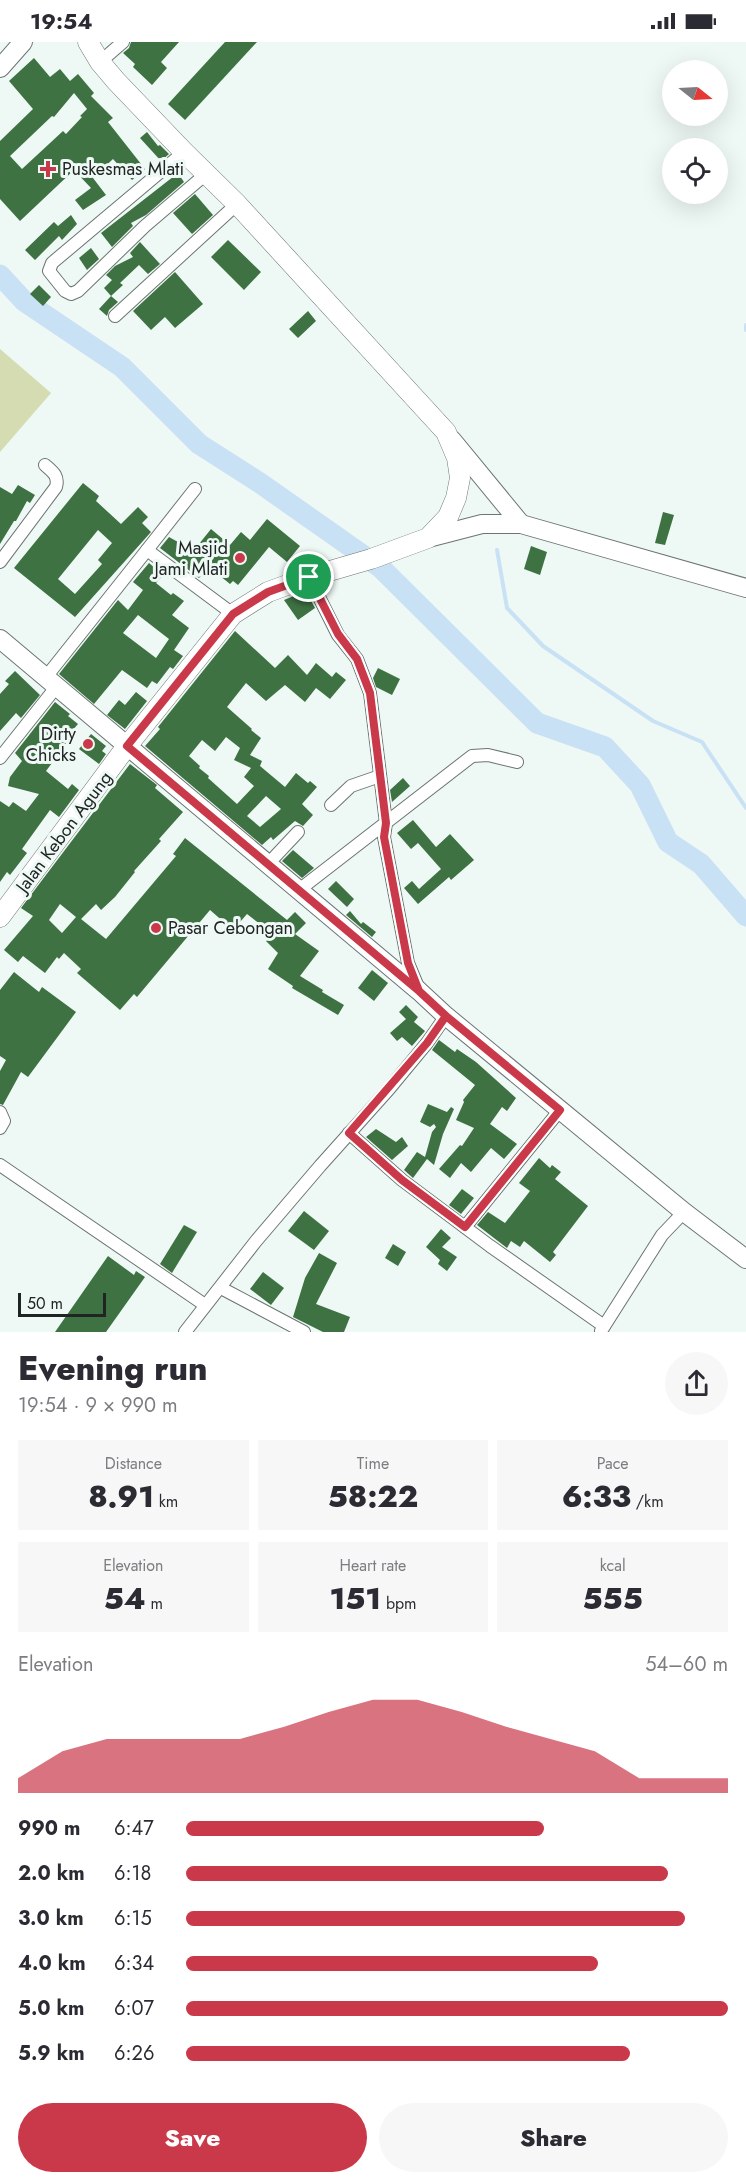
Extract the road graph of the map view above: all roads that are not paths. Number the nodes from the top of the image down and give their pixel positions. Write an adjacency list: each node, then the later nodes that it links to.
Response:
1 (23, 42): 5 (main road)
2 (88, 42): 4 (main road)
3 (123, 42): 4 (street)
4 (100, 62): 6 (main road)
5 (0, 68)
6 (184, 152): 7 (main road); 7 (street)
7 (207, 174): 8 (main road)
8 (237, 204): 9 (street); 10 (main road)
9 (115, 316)
10 (446, 432): 13 (main road); 14 (main road)
11 (45, 465): 16 (street)
12 (195, 489): 15 (street)
13 (521, 524): 14 (main road); 18 (main road)
14 (428, 538): 17 (main road, Jalan Kebon Agung)
15 (147, 550): 19 (street); 21 (street)
16 (2, 557)
17 (318, 575): 19 (main road, Jalan Kebon Agung); 25 (street)
18 (746, 588)
19 (233, 614): 22 (main road, Jalan Kebon Agung)
20 (0, 639): 21 (main road)
21 (51, 682): 22 (main road); 23 (street)
22 (127, 746): 29 (main road); 31 (main road, Jalan Kebon Agung)
23 (0, 758)
24 (517, 762): 27 (street)
25 (380, 776): 26 (street); 27 (street)
26 (331, 805)
27 (386, 823): 30 (street); 32 (street)
28 (298, 832): 29 (street)
29 (268, 864): 30 (main road)
30 (299, 890): 32 (main road)
31 (0, 917)
32 (419, 991): 33 (main road)
33 (446, 1016): 34 (main road); 37 (street)
34 (560, 1110): 39 (main road); 40 (street)
35 (0, 1112): 36 (street)
36 (0, 1128)
37 (349, 1133): 40 (street); 42 (street)
38 (0, 1165): 43 (street)
39 (684, 1212): 41 (main road); 44 (street)
40 (465, 1227): 44 (street)
41 (746, 1259)
42 (221, 1288): 43 (street); 46 (street)
43 (205, 1305): 45 (street)
44 (602, 1329)
45 (185, 1332)
46 (304, 1332)

